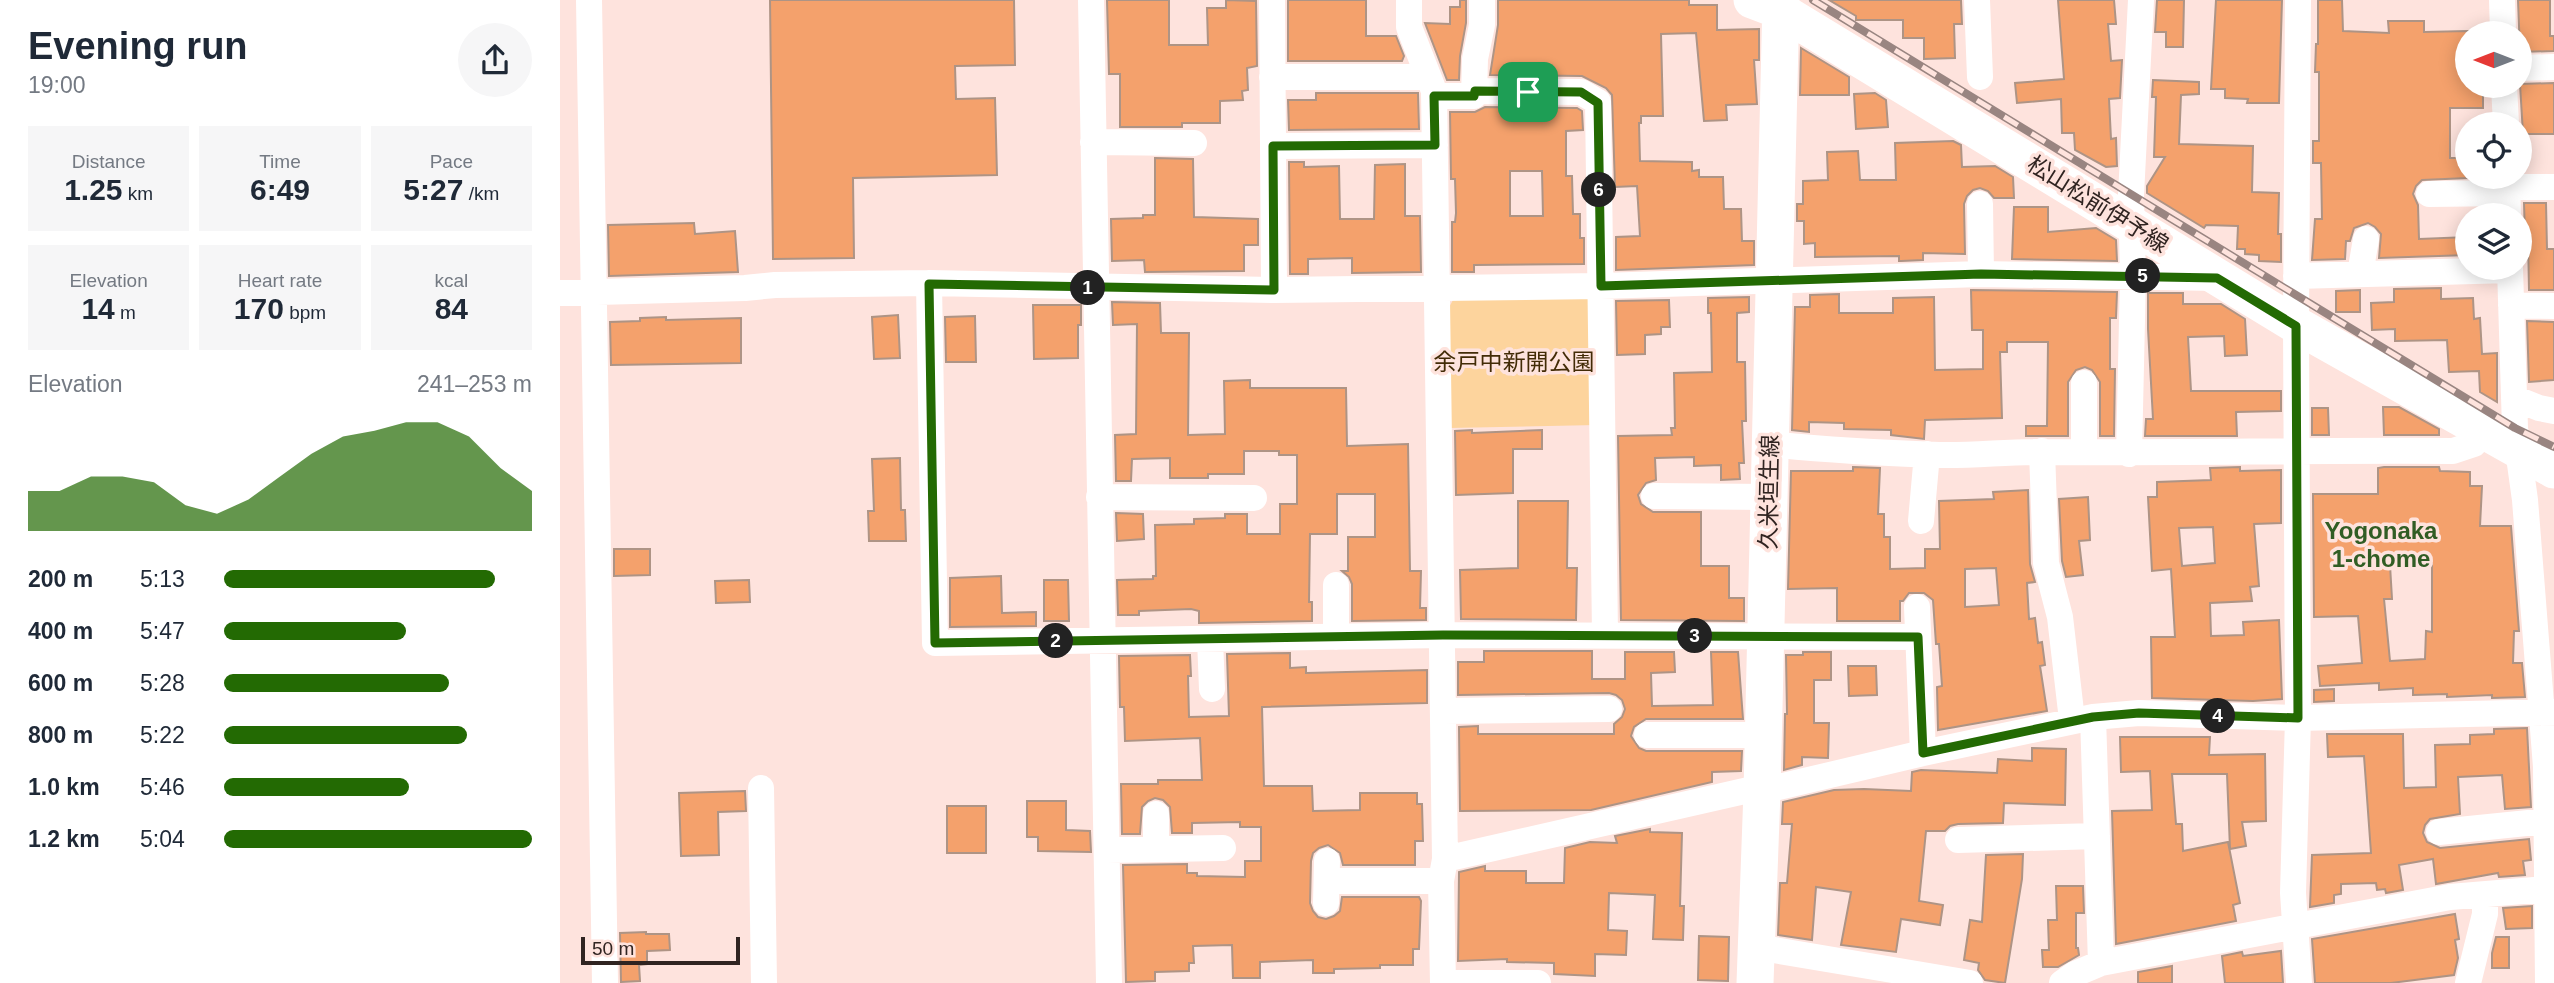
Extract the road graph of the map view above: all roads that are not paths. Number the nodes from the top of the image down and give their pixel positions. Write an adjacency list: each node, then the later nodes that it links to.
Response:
1 (589, 0): 42 (street)
2 (1091, 0): 18 (street)
3 (1272, 0): 14 (street)
4 (1409, 0): 16 (street)
5 (1482, 0): 17 (street)
6 (1977, 0): 15 (street)
7 (2141, 0): 26 (street)
8 (2298, 0): 30 (street)
9 (2502, 0): 11 (street)
10 (1771, 4): 26 (main road, 松山松前伊予線); 35 (main road, 久米垣生線)
11 (2503, 21)
12 (2554, 67): 13 (street)
13 (2532, 68)
14 (1272, 77): 16 (street); 21 (street)
15 (1980, 77)
16 (1431, 86): 17 (street); 20 (street)
17 (1475, 91): 37 (street)
18 (1093, 142): 19 (street); 39 (street)
19 (1194, 143)
20 (1435, 145): 21 (street); 38 (street)
21 (1273, 146): 40 (street)
22 (2554, 187): 23 (street)
23 (2508, 193): 24 (street)
24 (2429, 194)
25 (1980, 204): 28 (street)
26 (2131, 223): 31 (street); 32 (main road, 松山松前伊予線)
27 (2366, 239): 34 (street)
28 (1981, 274): 31 (street); 35 (street)
29 (2455, 274): 34 (street)
30 (2296, 275): 34 (street); 45 (street)
31 (2133, 276): 32 (street); 56 (street)
32 (2217, 278): 45 (main road, 松山松前伊予線)
33 (2510, 280): 43 (street)
34 (2369, 281)
35 (1774, 282): 37 (street); 50 (main road, 久米垣生線)
36 (929, 284): 39 (street); 42 (street); 71 (street)
37 (1601, 286): 38 (street); 66 (street)
38 (1438, 287): 40 (street); 65 (street)
39 (1095, 288): 40 (street); 59 (street)
40 (1274, 290)
41 (560, 293): 42 (street)
42 (596, 293): 98 (street)
43 (2511, 305): 44 (street); 47 (street)
44 (2554, 306)
45 (2296, 326): 49 (main road, 松山松前伊予線); 51 (street)
46 (2084, 383): 53 (street)
47 (2514, 398): 48 (street); 54 (street)
48 (2554, 411)
49 (2483, 432): 51 (street); 54 (main road, 松山松前伊予線)
50 (1770, 444): 55 (street); 60 (main road, 久米垣生線)
51 (2297, 450): 56 (street); 77 (street)
52 (2042, 452): 53 (street); 55 (street); 76 (street)
53 (2084, 452): 56 (street)
54 (2520, 453): 57 (main road, 松山松前伊予線); 75 (street)
55 (1927, 454): 62 (street)
56 (2129, 454)
57 (2554, 470)
58 (1654, 496): 60 (street)
59 (1099, 497): 61 (street); 71 (street)
60 (1769, 497): 67 (main road, 久米垣生線)
61 (1254, 498)
62 (1921, 521)
63 (1336, 585): 68 (street)
64 (1917, 607): 69 (street)
65 (1443, 635): 66 (street); 68 (street); 74 (street)
66 (1605, 635): 67 (street)
67 (1766, 636): 69 (street); 79 (main road, 久米垣生線)
68 (1336, 637): 70 (street)
69 (1918, 637): 80 (street)
70 (1210, 639): 71 (street); 72 (street)
71 (1102, 640): 90 (street)
72 (1212, 689)
73 (1609, 709): 74 (street)
74 (1444, 710): 91 (street)
75 (2548, 713): 77 (street); 84 (street)
76 (2083, 718): 77 (street); 80 (street); 86 (street)
77 (2298, 718): 95 (street)
78 (1647, 735): 79 (street)
79 (1763, 735): 82 (main road, 久米垣生線)
80 (1923, 753): 82 (street)
81 (761, 788): 99 (street)
82 (1762, 789): 91 (street); 97 (main road, 久米垣生線)
83 (1156, 814): 89 (street)
84 (2547, 821): 85 (street); 93 (street)
85 (2439, 832)
86 (2097, 836): 87 (street); 96 (street)
87 (1958, 839)
88 (1223, 848): 89 (street)
89 (1156, 849): 90 (street)
90 (1107, 850): 100 (street)
91 (1443, 870): 92 (street); 101 (street)
92 (1326, 882)
93 (2546, 889): 94 (street); 107 (street)
94 (2484, 894): 95 (street); 106 (street)
95 (2294, 926): 96 (street); 105 (street)
96 (2101, 963): 104 (street)
97 (1756, 965): 103 (street)
98 (605, 983)
99 (764, 983)
100 (1109, 983)
101 (1454, 983): 102 (street)
102 (1538, 983)
103 (1970, 983)
104 (2062, 983)
105 (2299, 983)
106 (2469, 983)
107 (2548, 983)

